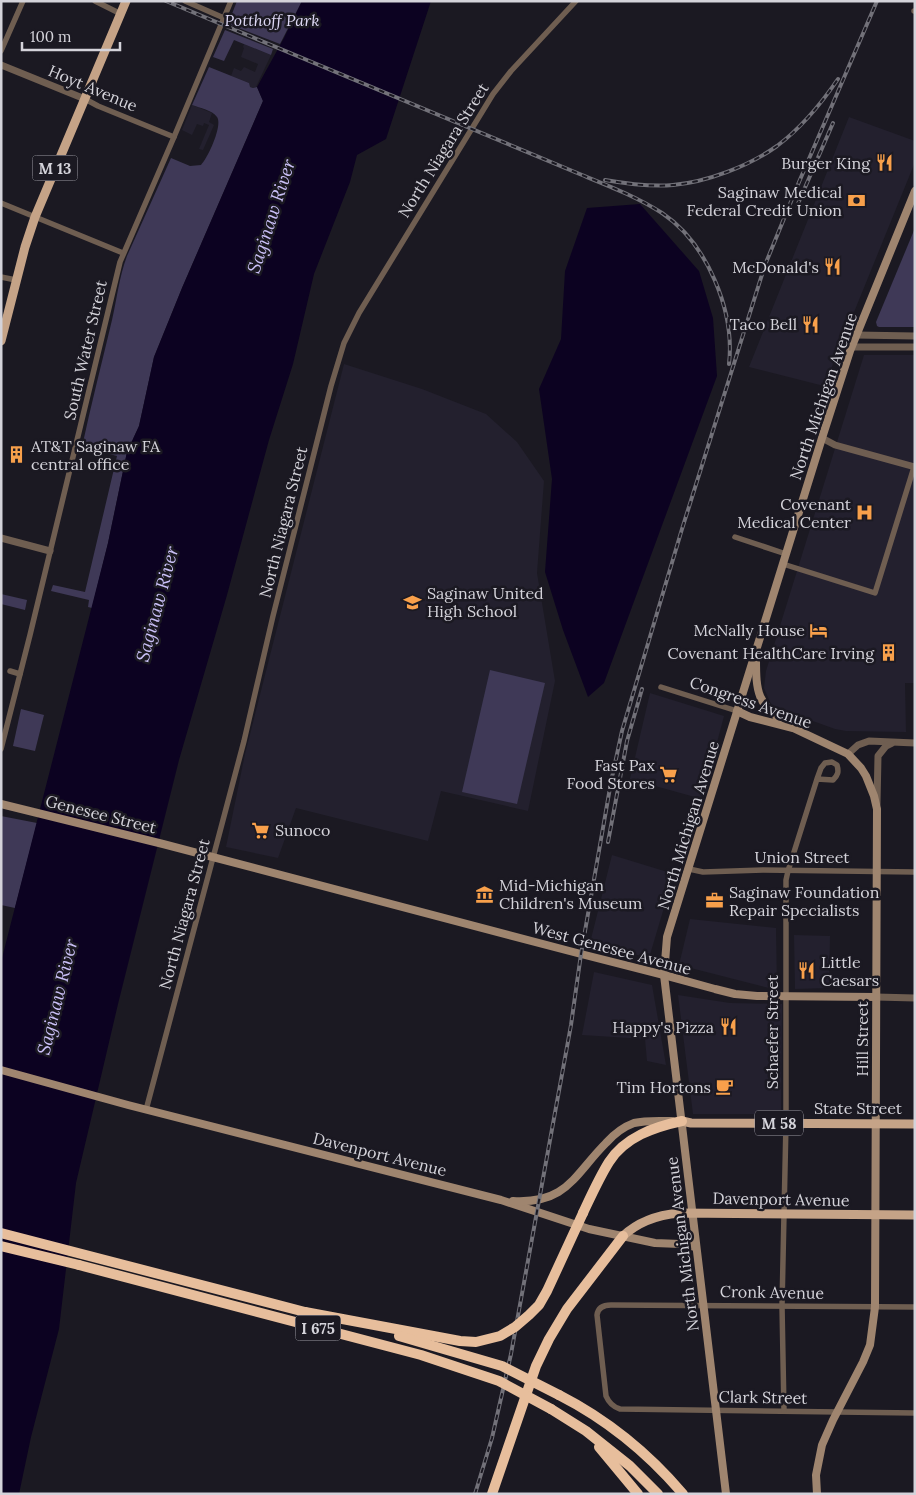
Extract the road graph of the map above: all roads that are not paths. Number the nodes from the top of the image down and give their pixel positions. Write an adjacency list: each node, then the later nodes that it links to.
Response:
1 (23, 1): 9 (street)
2 (95, 1): 7 (street)
3 (126, 1): 7 (main road, M 13)
4 (185, 1): 8 (street)
5 (231, 1): 8 (street, South Water Street)
6 (576, 1): 45 (street, North Niagara Street)
7 (121, 14): 11 (main road, M 13)
8 (224, 18): 12 (street, South Water Street)
9 (1, 51)
10 (1, 65): 11 (street, Hoyt Avenue)
11 (85, 99): 12 (street, Hoyt Avenue); 15 (main road, M 13)
12 (174, 137): 16 (street, South Water Street)
13 (915, 191): 19 (main road, North Michigan Avenue)
14 (1, 202): 15 (street)
15 (35, 217): 16 (street); 18 (main road, M 13)
16 (123, 253): 28 (street, South Water Street)
17 (1, 276): 18 (street)
18 (16, 280): 21 (main road, M 13)
19 (856, 335): 20 (street); 22 (main road, North Michigan Avenue)
20 (915, 336)
21 (1, 341)
22 (852, 347): 23 (street); 24 (main road, North Michigan Avenue)
23 (915, 347)
24 (822, 438): 25 (street); 29 (main road, North Michigan Avenue)
25 (914, 467): 30 (street)
26 (735, 537): 29 (street)
27 (1, 538): 28 (street)
28 (50, 551): 33 (street, South Water Street)
29 (786, 554): 30 (main road, North Michigan Avenue)
30 (783, 564): 31 (main road, North Michigan Avenue)
31 (757, 649): 35 (main road, North Michigan Avenue); 36 (main road)
32 (10, 671): 33 (street)
33 (20, 674): 39 (street, South Water Street)
34 (662, 687): 35 (street, Congress Avenue)
35 (738, 711): 36 (main road, Congress Avenue); 46 (main road, North Michigan Avenue)
36 (793, 728): 40 (main road, Congress Avenue)
37 (892, 743): 38 (street); 40 (street); 43 (street, Hill Street)
38 (915, 743)
39 (1, 749)
40 (848, 754): 43 (main road, Hill Street)
41 (817, 779): 47 (street, Schaefer Street)
42 (1, 804): 44 (main road, Genesee Street)
43 (877, 809): 48 (main road, Hill Street)
44 (163, 844): 45 (main road, West Genesee Avenue)
45 (213, 857): 50 (main road, West Genesee Avenue); 55 (street, North Niagara Street)
46 (688, 869): 47 (street, Union Street); 50 (main road, North Michigan Avenue)
47 (788, 871): 48 (street, Union Street); 51 (street, Schaefer Street)
48 (877, 871): 49 (street, Union Street); 52 (main road, Hill Street)
49 (915, 872)
50 (664, 974): 51 (main road, West Genesee Avenue); 56 (main road, North Michigan Avenue)
51 (786, 996): 52 (main road, West Genesee Avenue); 57 (street, Schaefer Street)
52 (876, 997): 53 (street, West Genesee Avenue); 58 (main road, Hill Street)
53 (915, 998)
54 (1, 1070): 55 (main road, Davenport Avenue)
55 (146, 1110): 60 (main road, Davenport Avenue)
56 (682, 1121): 57 (main road, State Street / M 58); 60 (main road); 61 (main road, North Michigan Avenue); 73 (highway, bridge)
57 (786, 1123): 58 (main road, State Street / M 58); 62 (street, Schaefer Street)
58 (876, 1123): 59 (main road, State Street / M 58); 63 (main road, Hill Street)
59 (915, 1124)
60 (502, 1200): 66 (main road, Davenport Avenue)
61 (692, 1213): 62 (main road, Davenport Avenue); 66 (main road, Davenport Avenue); 68 (main road, North Michigan Avenue)
62 (784, 1214): 63 (main road, Davenport Avenue); 70 (street, Schaefer Street)
63 (875, 1215): 64 (main road, Davenport Avenue); 71 (main road, Hill Street)
64 (915, 1215)
65 (1, 1234): 73 (highway, I 675)
66 (623, 1236): 68 (main road, Davenport Avenue); 80 (highway)
67 (1, 1246): 79 (highway, I 675, bridge)
68 (696, 1247): 69 (main road, North Michigan Avenue)
69 (703, 1305): 70 (street, Cronk Avenue); 74 (street, Cronk Avenue); 75 (main road, North Michigan Avenue)
70 (782, 1306): 71 (street, Cronk Avenue); 76 (street, Schaefer Street)
71 (875, 1307): 72 (street, Cronk Avenue); 77 (main road, Hill Street)
72 (915, 1307)
73 (305, 1312): 83 (highway, I 675, bridge)
74 (612, 1406): 75 (street, Clark Street)
75 (716, 1410): 76 (street, Clark Street); 84 (main road, North Michigan Avenue)
76 (784, 1410): 77 (street, Clark Street)
77 (838, 1412): 78 (street, Clark Street); 85 (main road)
78 (915, 1413)
79 (586, 1431): 81 (highway); 82 (highway, I 675)
80 (492, 1494)
81 (638, 1494)
82 (658, 1494)
83 (683, 1494)
84 (726, 1494)
85 (817, 1494)

